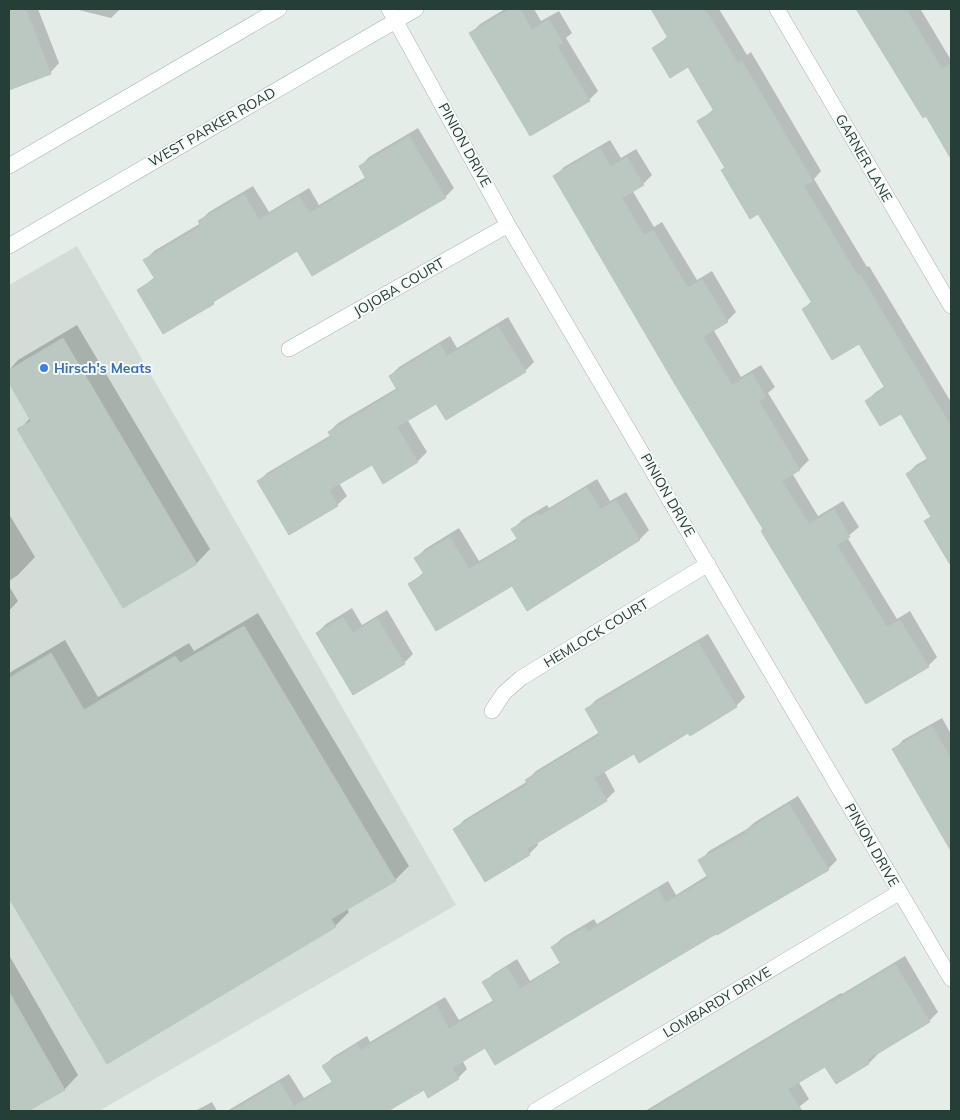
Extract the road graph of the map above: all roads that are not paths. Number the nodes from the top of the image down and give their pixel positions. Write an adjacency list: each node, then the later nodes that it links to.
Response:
1 (279, 9): 5 (street)
2 (416, 9): 4 (street, WEST PARKER ROAD)
3 (776, 9): 8 (street, GARNER LANE)
4 (393, 14): 6 (street, PINION DRIVE); 7 (street, WEST PARKER ROAD)
5 (9, 166)
6 (508, 225): 9 (street, JOJOBA COURT); 10 (street, PINION DRIVE)
7 (11, 241)
8 (951, 306)
9 (289, 349)
10 (708, 564): 11 (street, HEMLOCK COURT); 12 (street, PINION DRIVE)
11 (492, 711)
12 (900, 892): 13 (street, PINION DRIVE); 14 (street, LOMBARDY DRIVE)
13 (951, 979)
14 (535, 1111)

